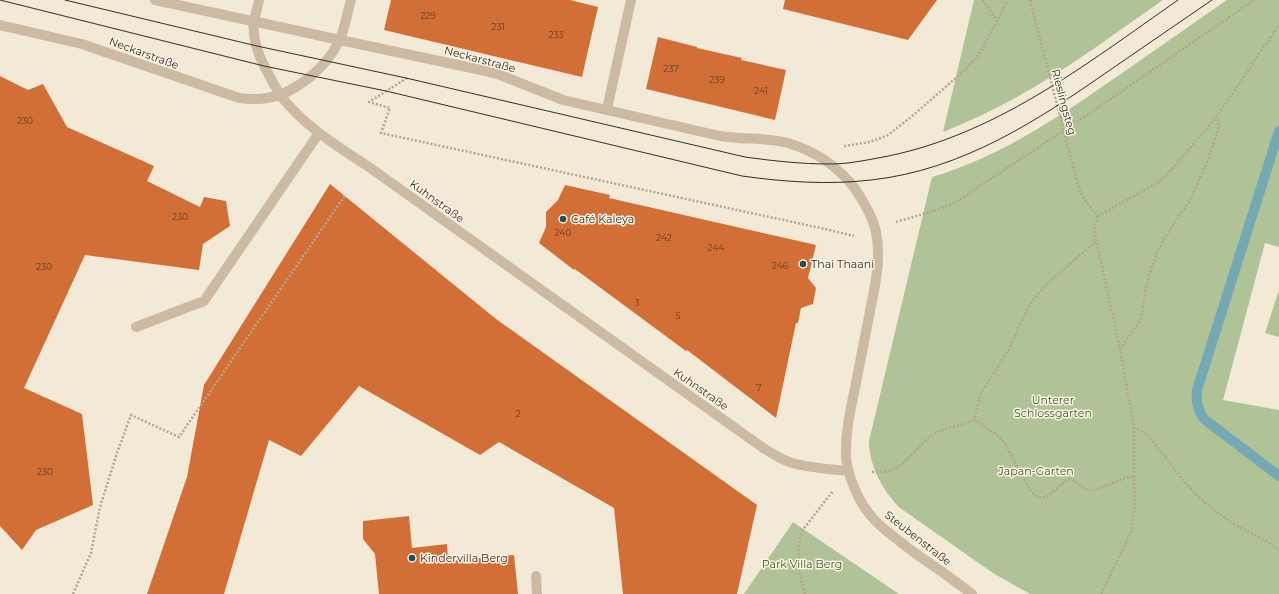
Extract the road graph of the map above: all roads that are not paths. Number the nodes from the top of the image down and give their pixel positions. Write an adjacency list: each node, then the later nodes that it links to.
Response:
1 (155, 0): 5 (street, Neckarstraße)
2 (259, 0): 5 (street, Kuhnstraße)
3 (350, 0): 7 (street, Neckarstraße)
4 (631, 0): 9 (street)
5 (254, 21): 7 (street, Neckarstraße); 8 (street, Kuhnstraße)
6 (0, 25): 8 (street, Neckarstraße)
7 (340, 40): 8 (street, Neckarstraße); 9 (street, Neckarstraße)
8 (280, 95): 10 (street, Kuhnstraße)
9 (607, 109): 12 (street, Neckarstraße)
10 (319, 133): 11 (street); 12 (street, Kuhnstraße)
11 (136, 327)
12 (848, 471): 15 (street, Steubenstraße)
13 (536, 576): 14 (street)
14 (537, 594)
15 (972, 594)

